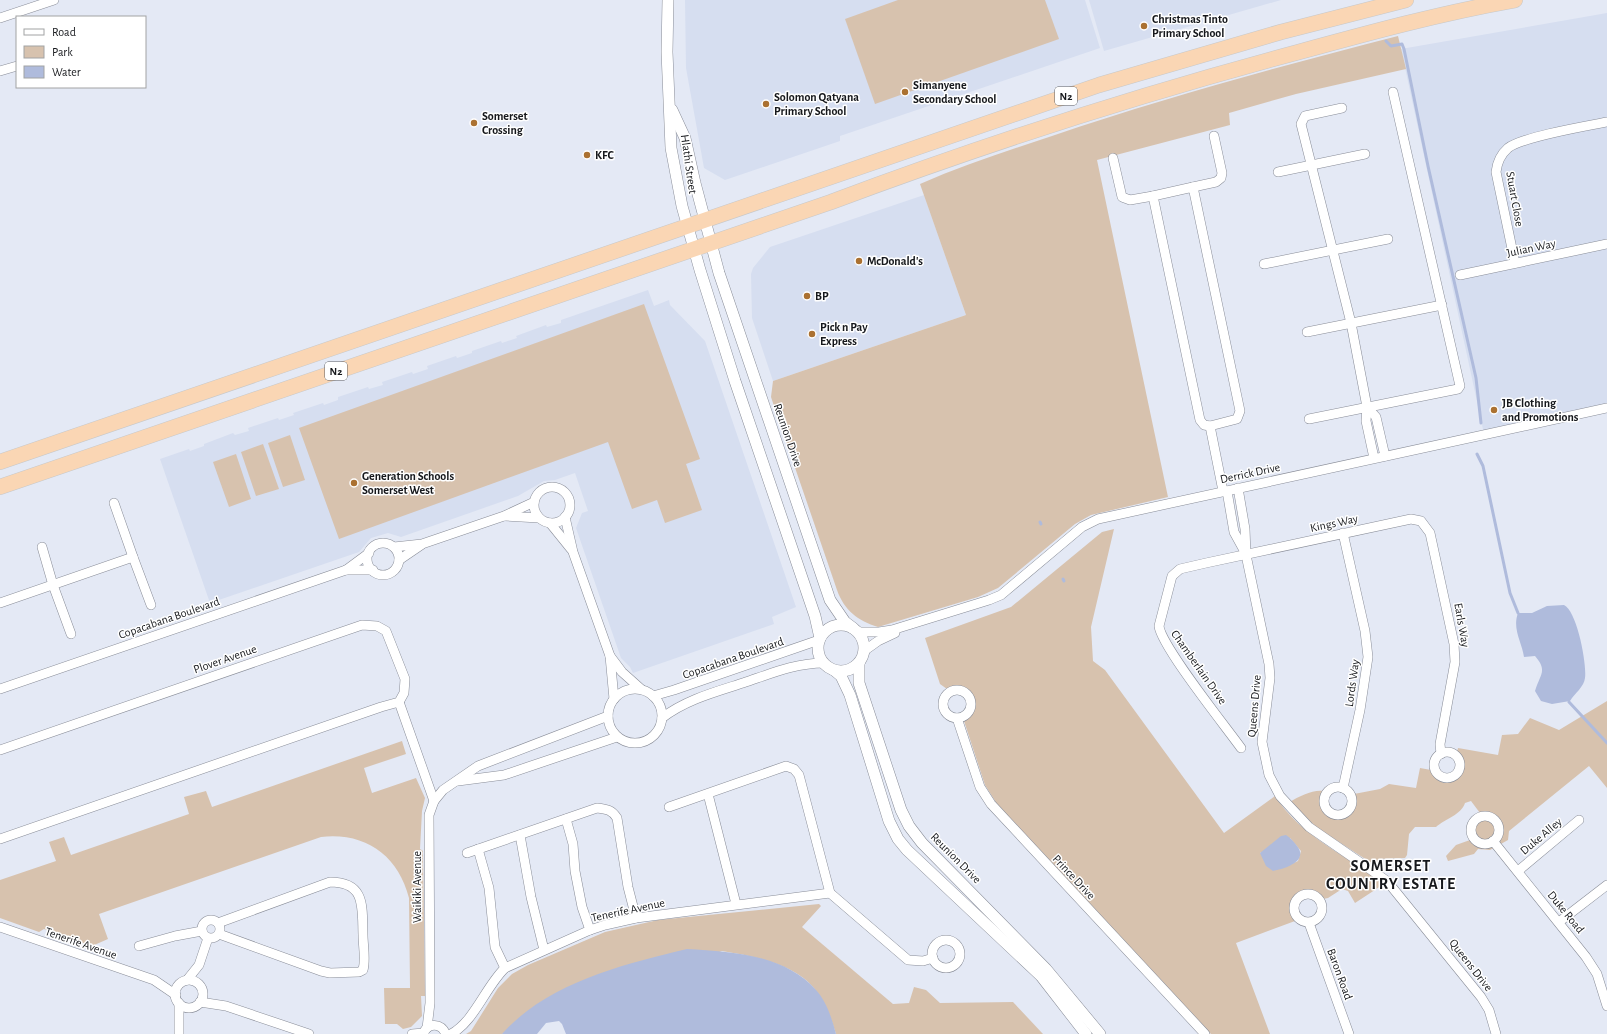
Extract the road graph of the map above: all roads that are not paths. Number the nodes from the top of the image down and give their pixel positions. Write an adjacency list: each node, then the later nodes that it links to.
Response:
1 (54, 0): 5 (street)
2 (668, 0): 9 (street, Hlathi Street)
3 (1406, 0): 19 (highway, N2)
4 (1515, 0): 22 (highway, N2)
5 (0, 18)
6 (16, 66): 7 (street)
7 (0, 71)
8 (1393, 92): 29 (street)
9 (670, 106): 19 (street, Hlathi Street); 20 (street, Hlathi Street)
10 (1342, 108): 15 (street)
11 (1607, 122): 26 (street, Stuart Close)
12 (1214, 136): 17 (street)
13 (1365, 154): 15 (street)
14 (1113, 158): 18 (street)
15 (1310, 166): 16 (street); 25 (street)
16 (1278, 172)
17 (1193, 187): 18 (street); 35 (street)
18 (1153, 196): 35 (street)
19 (704, 219): 20 (highway, N2); 22 (street, Hlathi Street)
20 (687, 225): 24 (street, Hlathi Street); 38 (highway, N2)
21 (1388, 239): 25 (street)
22 (710, 243): 24 (highway, N2); 64 (street, Reunion Drive)
23 (1607, 244): 26 (street, Julian Way)
24 (694, 249): 39 (highway, N2); 66 (street)
25 (1334, 250): 27 (street); 30 (street)
26 (1515, 263): 28 (street, Julian Way)
27 (1264, 264)
28 (1460, 275)
29 (1442, 305): 30 (street); 32 (street)
30 (1351, 323): 31 (street); 32 (street)
31 (1308, 332)
32 (1367, 407): 34 (street); 36 (street); 37 (street)
33 (1607, 408): 36 (street, Derrick Drive)
34 (1309, 420)
35 (1210, 426): 41 (street, Queens Drive)
36 (1385, 456): 37 (street, Derrick Drive)
37 (1374, 458): 40 (street, Derrick Drive)
38 (0, 462)
39 (0, 487)
40 (1238, 488): 41 (street, Derrick Drive); 55 (street, Queens Drive)
41 (1225, 491): 55 (street, Queens Drive); 63 (street, Derrick Drive)
42 (114, 502): 56 (street, Copacabana Boulevard)
43 (534, 502): 44 (street); 45 (street); 46 (street)
44 (504, 516): 46 (street); 50 (street)
45 (565, 517): 47 (street); 53 (street)
46 (539, 518): 47 (street)
47 (550, 523): 53 (street)
48 (1426, 526): 49 (street, Kings Way); 83 (street, Earls Way)
49 (1344, 533): 55 (street, Kings Way); 85 (street, Lords Way)
50 (422, 544): 51 (street); 57 (street)
51 (394, 546): 54 (street); 57 (street)
52 (42, 547): 60 (street)
53 (573, 552): 68 (street)
54 (369, 553): 58 (street, Copacabana Boulevard); 59 (street)
55 (1246, 555): 81 (street, Chamberlain Drive); 130 (street, Queens Drive)
56 (133, 557): 60 (street); 62 (street, Copacabana Boulevard)
57 (399, 560): 59 (street)
58 (346, 570): 59 (street, Copacabana Boulevard); 72 (street, Copacabana Boulevard)
59 (373, 570)
60 (53, 585): 61 (street); 65 (street)
61 (0, 603)
62 (151, 605)
63 (923, 620): 64 (street, Derrick Drive); 67 (street, Derrick Drive)
64 (856, 630): 66 (street); 67 (street)
65 (71, 634)
66 (820, 639): 69 (street); 74 (street, Copacabana Boulevard)
67 (864, 651): 70 (street)
68 (610, 656): 73 (street); 75 (street)
69 (824, 663): 71 (street); 78 (street)
70 (859, 664): 71 (street); 127 (street, Reunion Drive)
71 (835, 671): 126 (street)
72 (0, 689)
73 (641, 689): 74 (street); 75 (street)
74 (653, 696): 78 (street)
75 (614, 699): 77 (street)
76 (399, 702): 82 (street, Plover Avenue); 87 (street); 92 (street)
77 (608, 716): 80 (street); 84 (street, Waikiki Avenue)
78 (662, 718): 80 (street)
79 (957, 718): 128 (street, Prince Drive)
80 (617, 737): 84 (street, Waikiki Avenue)
81 (1242, 748)
82 (0, 750)
83 (1441, 754)
84 (457, 781): 87 (street, Waikiki Avenue)
85 (1343, 788)
86 (708, 794): 88 (street); 98 (street); 99 (street)
87 (434, 801): 117 (street, Waikiki Avenue)
88 (669, 807)
89 (566, 819): 91 (street); 100 (street); 105 (street)
90 (1579, 820): 96 (street, Duke Alley)
91 (520, 835): 94 (street); 109 (street)
92 (0, 838)
93 (1493, 841): 96 (street, Duke Road)
94 (478, 849): 95 (street); 112 (street)
95 (467, 853)
96 (1518, 871): 102 (street, Duke Road)
97 (1607, 885): 102 (street)
98 (830, 893): 99 (street, Tenerife Avenue); 110 (street)
99 (736, 904): 100 (street, Tenerife Avenue)
100 (636, 918): 105 (street, Tenerife Avenue)
101 (1309, 922): 129 (street, Baron Road)
102 (1560, 922): 120 (street, Duke Road)
103 (218, 923): 106 (street); 107 (street); 107 (street)
104 (0, 927): 113 (street, Tenerife Avenue)
105 (590, 930): 109 (street, Tenerife Avenue)
106 (205, 934): 107 (street); 108 (street); 111 (street)
107 (219, 934)
108 (139, 946)
109 (544, 950): 112 (street, Tenerife Avenue)
110 (933, 958)
111 (199, 965): 114 (street); 115 (street)
112 (505, 968): 122 (street, Tenerife Avenue)
113 (154, 980): 114 (street, Tenerife Avenue); 116 (street, Tenerife Avenue)
114 (184, 982): 115 (street); 116 (street)
115 (200, 986): 118 (street); 119 (street)
116 (177, 999): 118 (street); 121 (street)
117 (430, 1003): 122 (street, Waikiki Avenue); 123 (street, Waikiki Avenue)
118 (196, 1005): 119 (street); 121 (street)
119 (226, 1006): 124 (street)
120 (1607, 1006)
121 (179, 1031)
122 (445, 1031): 123 (street, Tenerife Avenue)
123 (425, 1032): 125 (street)
124 (309, 1034)
125 (412, 1034)
126 (1086, 1034)
127 (1100, 1034)
128 (1205, 1034)
129 (1349, 1034)
130 (1496, 1034)

